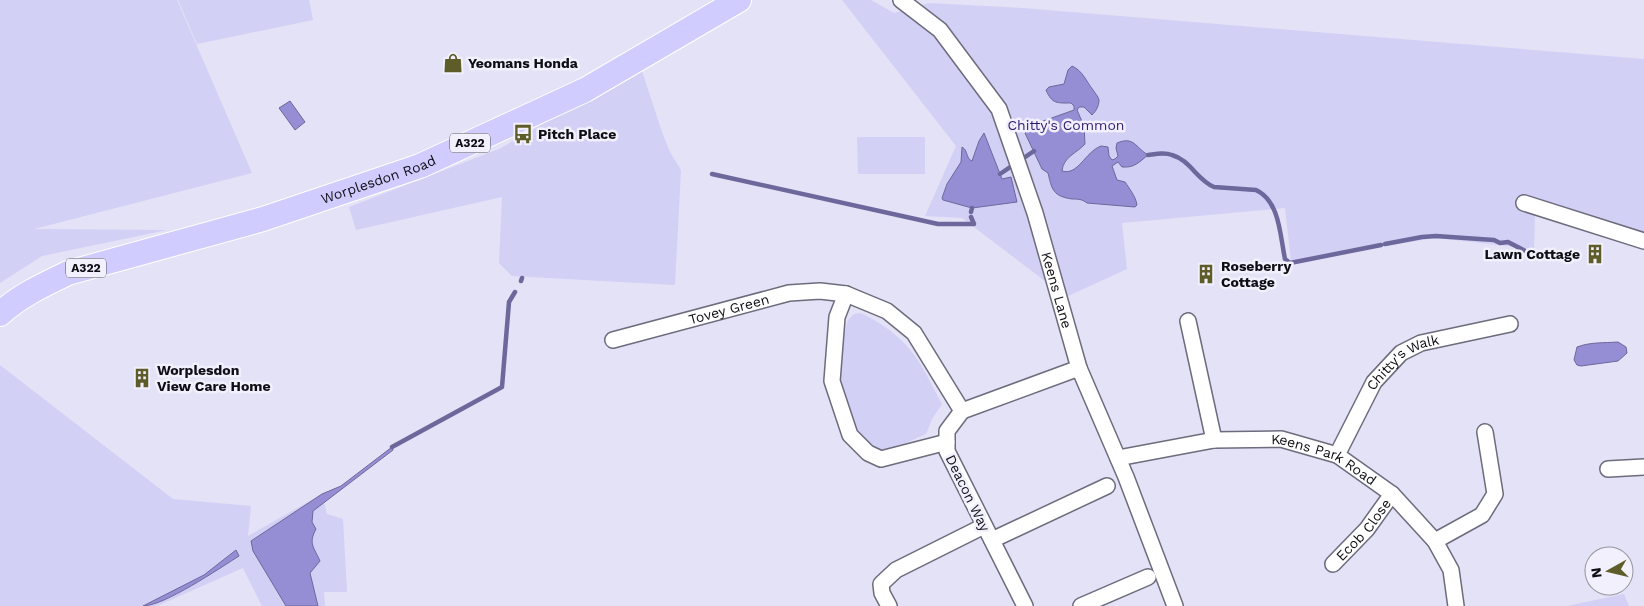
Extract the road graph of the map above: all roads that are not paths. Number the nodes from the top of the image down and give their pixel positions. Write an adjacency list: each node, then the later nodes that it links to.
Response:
1 (739, 0): 6 (main road, Worplesdon Road / A322)
2 (901, 0): 10 (street, Keens Lane)
3 (1524, 203): 4 (street)
4 (1644, 241)
5 (846, 294): 9 (street, Tovey Green); 11 (street, Tovey Green); 14 (street)
6 (0, 314)
7 (1188, 321): 13 (street)
8 (1510, 324): 15 (street, Chitty's Walk)
9 (614, 340)
10 (1079, 368): 11 (street); 16 (street, Keens Lane)
11 (962, 411): 14 (street, Deacon Way)
12 (1485, 432): 23 (street)
13 (1214, 440): 15 (street, Keens Park Road); 16 (street, Keens Park Road)
14 (947, 442): 21 (street, Deacon Way)
15 (1337, 454): 20 (street, Keens Park Road)
16 (1118, 458): 29 (street, Keens Lane)
17 (1644, 466): 18 (street)
18 (1608, 469)
19 (1107, 486): 22 (street)
20 (1392, 494): 23 (street, Keens Park Road); 24 (street, Ecob Close)
21 (984, 526): 22 (street, Deacon Way); 26 (street)
22 (992, 540): 27 (street, Deacon Way)
23 (1435, 541): 30 (street, Keens Park Road)
24 (1333, 564)
25 (1148, 577): 28 (street)
26 (889, 606)
27 (1024, 606)
28 (1081, 606)
29 (1175, 606)
30 (1456, 606)

